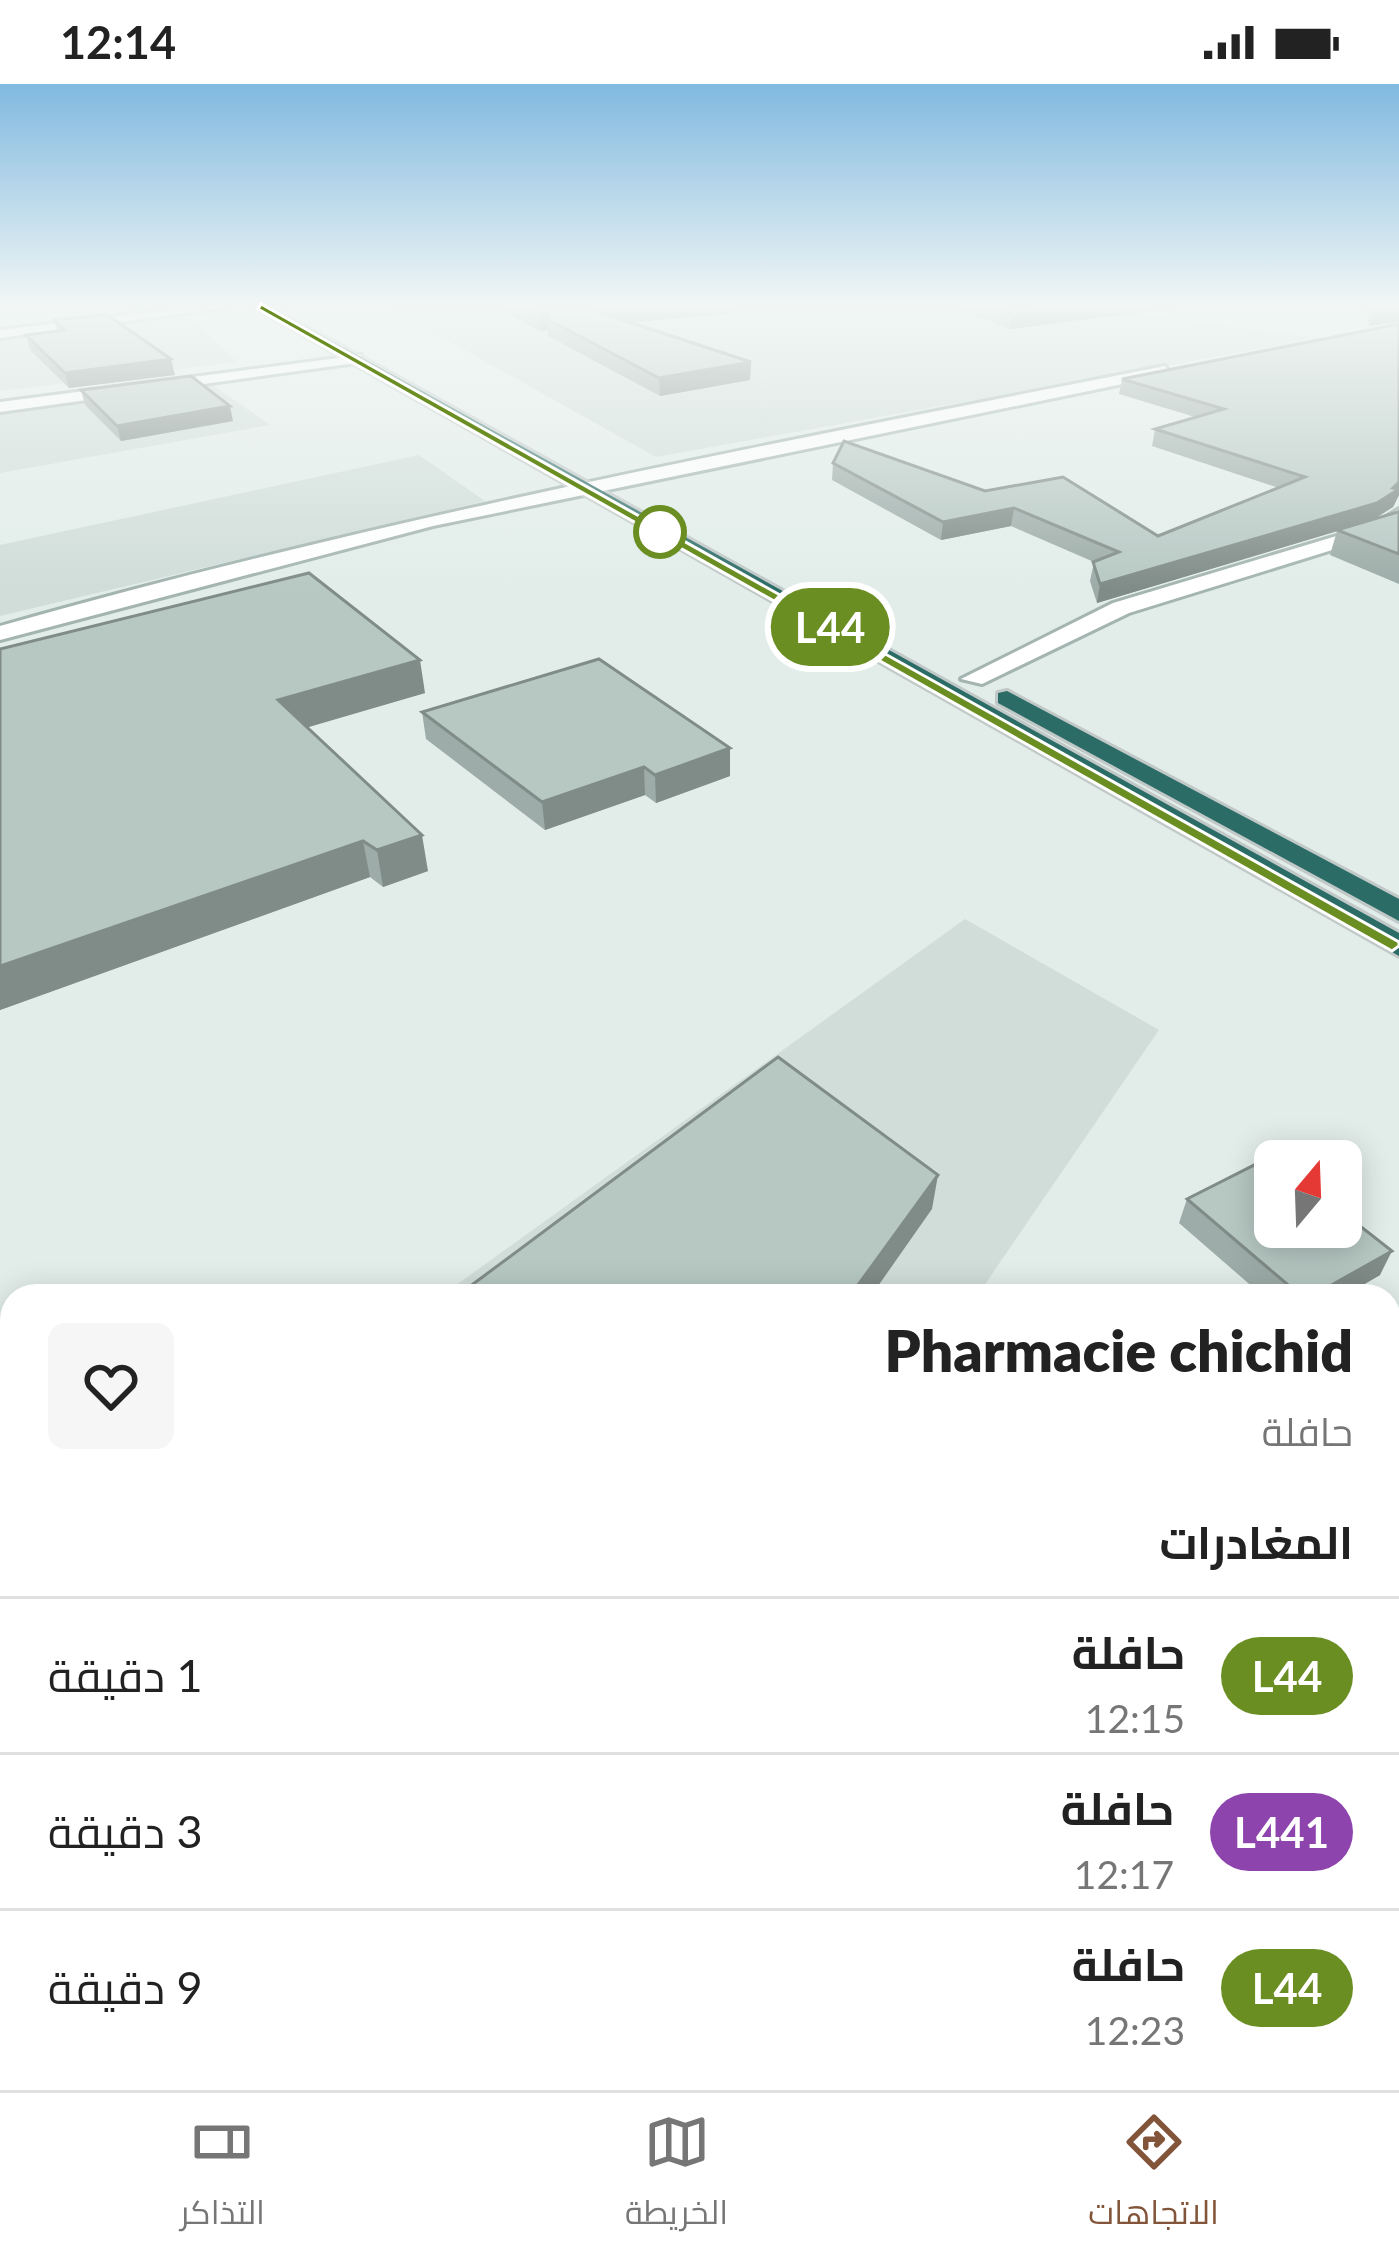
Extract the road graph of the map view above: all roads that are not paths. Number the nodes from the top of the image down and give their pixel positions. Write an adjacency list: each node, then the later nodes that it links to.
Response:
1 (46, 401): 5 (street)
2 (430, 401): 7 (highway)
3 (465, 401): 6 (highway)
4 (1017, 401): 6 (street)
5 (0, 407)
6 (615, 482): 7 (street); 10 (highway)
7 (584, 489): 9 (street); 12 (highway)
8 (1399, 515): 10 (street)
9 (0, 633)
10 (973, 679): 11 (highway)
11 (1399, 912)
12 (1399, 946)

